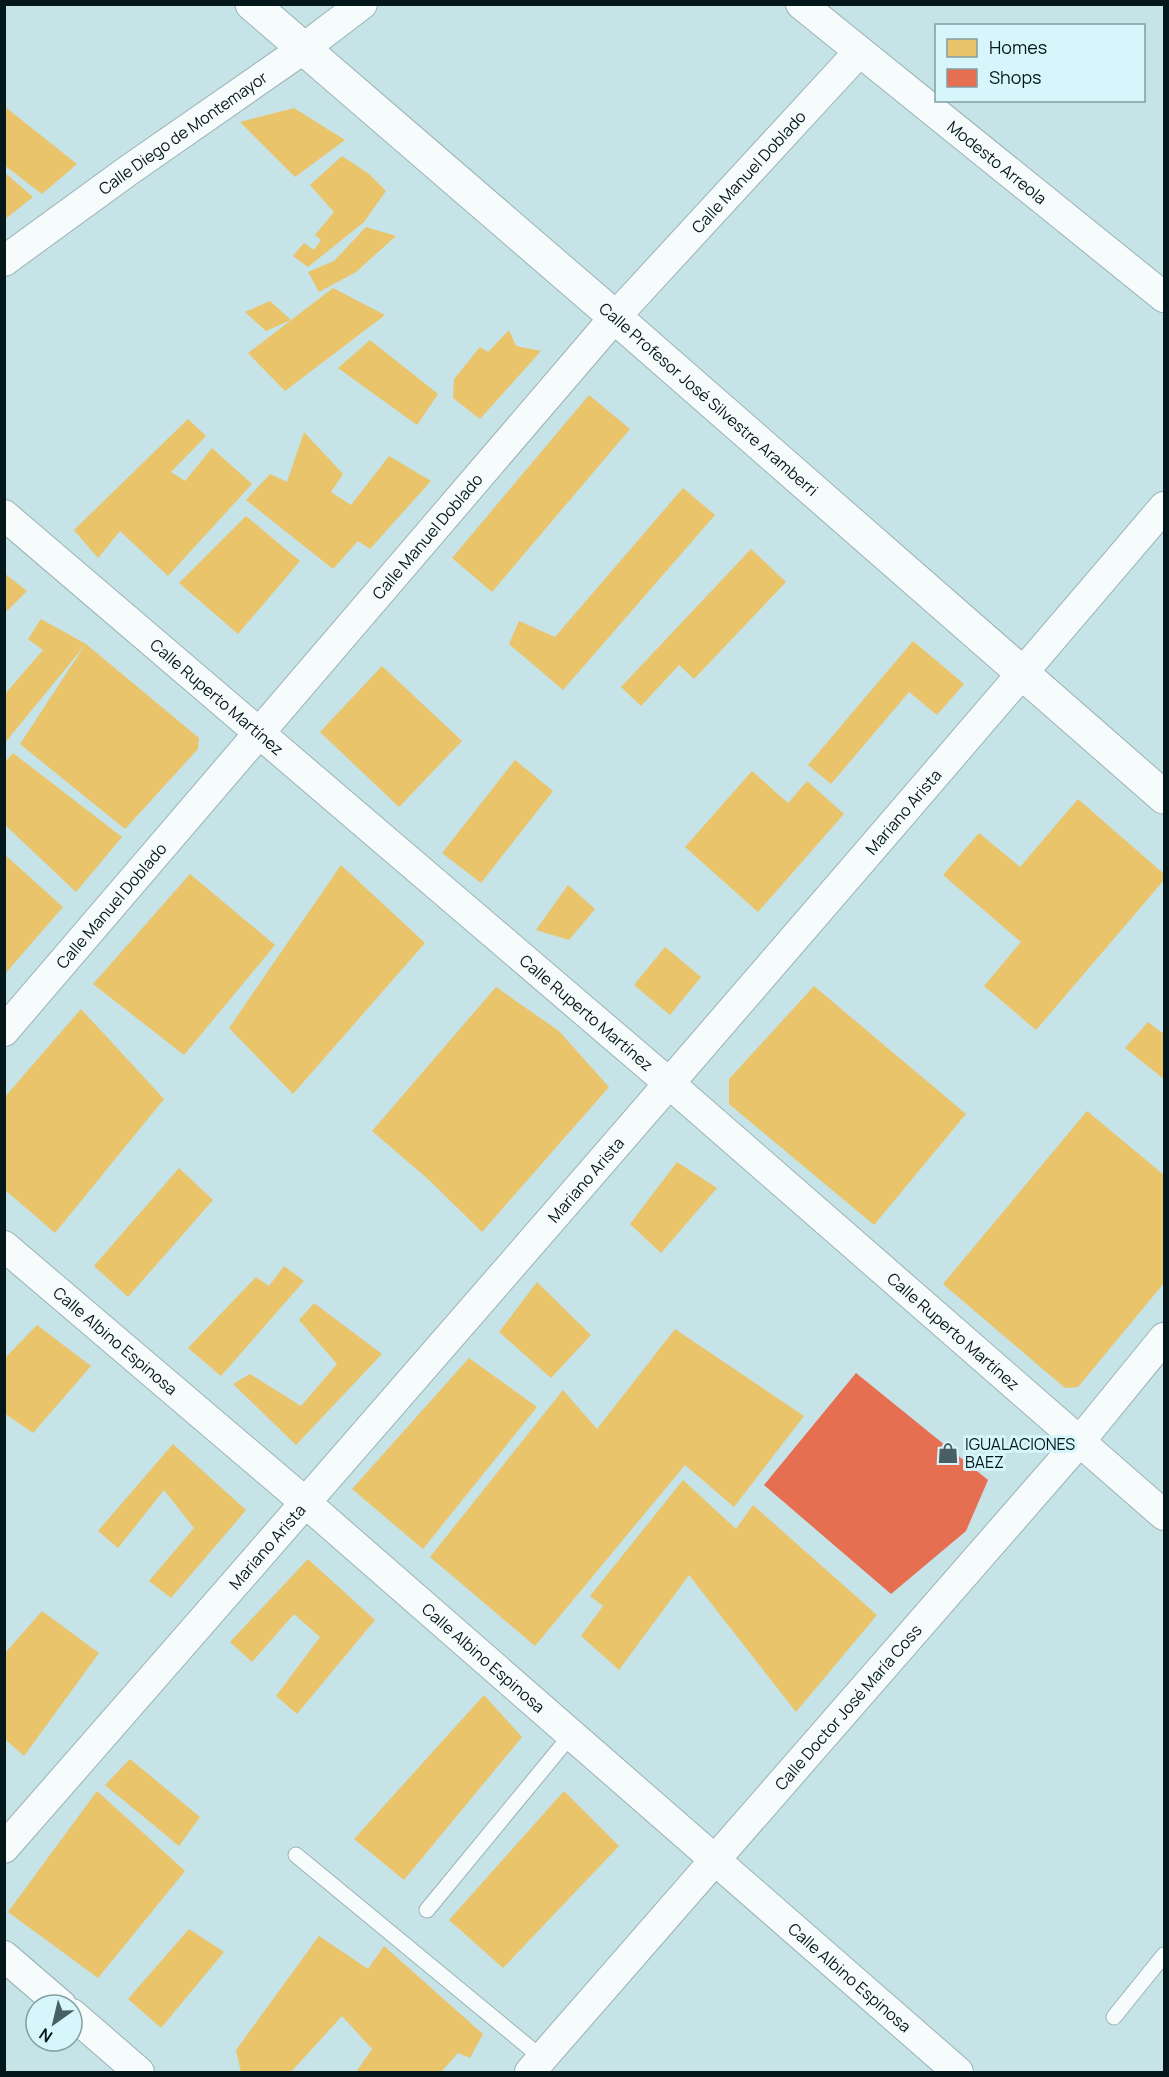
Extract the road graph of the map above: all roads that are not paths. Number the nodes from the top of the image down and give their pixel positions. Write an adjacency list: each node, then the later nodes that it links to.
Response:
1 (252, 4): 4 (main road, Calle Profesor José Silvestre Aramberri)
2 (362, 4): 4 (street, Calle Diego de Montemayor)
3 (801, 4): 5 (street, Modesto Arreola)
4 (303, 49): 6 (street, Calle Diego de Montemayor); 8 (main road, Calle Profesor José Silvestre Aramberri)
5 (860, 52): 7 (street, Modesto Arreola); 8 (street, Calle Manuel Doblado)
6 (4, 261)
7 (1164, 297)
8 (615, 317): 11 (main road, Calle Profesor José Silvestre Aramberri); 12 (street, Calle Manuel Doblado)
9 (1164, 507): 11 (street, Mariano Arista)
10 (4, 515): 12 (street, Calle Ruperto Martínez)
11 (1024, 673): 13 (main road, Calle Profesor José Silvestre Aramberri); 15 (street, Mariano Arista)
12 (260, 733): 14 (street, Calle Manuel Doblado); 15 (street, Calle Ruperto Martínez)
13 (1164, 797)
14 (4, 1031)
15 (670, 1084): 18 (street, Calle Ruperto Martínez); 19 (street, Mariano Arista)
16 (4, 1246): 19 (street, Calle Albino Espinosa)
17 (1164, 1338): 18 (street, Calle Doctor José María Coss)
18 (1080, 1442): 20 (street, Calle Ruperto Martínez); 24 (street, Calle Doctor José María Coss)
19 (306, 1503): 21 (street, Calle Albino Espinosa); 22 (street, Mariano Arista)
20 (1164, 1515)
21 (571, 1735): 24 (street, Calle Albino Espinosa); 25 (lane)
22 (4, 1848)
23 (296, 1855): 31 (lane)
24 (715, 1860): 31 (street, Calle Doctor José María Coss); 33 (street, Calle Albino Espinosa)
25 (427, 1910)
26 (1164, 1955): 29 (lane)
27 (4, 1956): 28 (street)
28 (47, 1993)
29 (1114, 2017)
30 (84, 2025): 32 (street)
31 (536, 2065)
32 (139, 2073)
33 (958, 2073)

